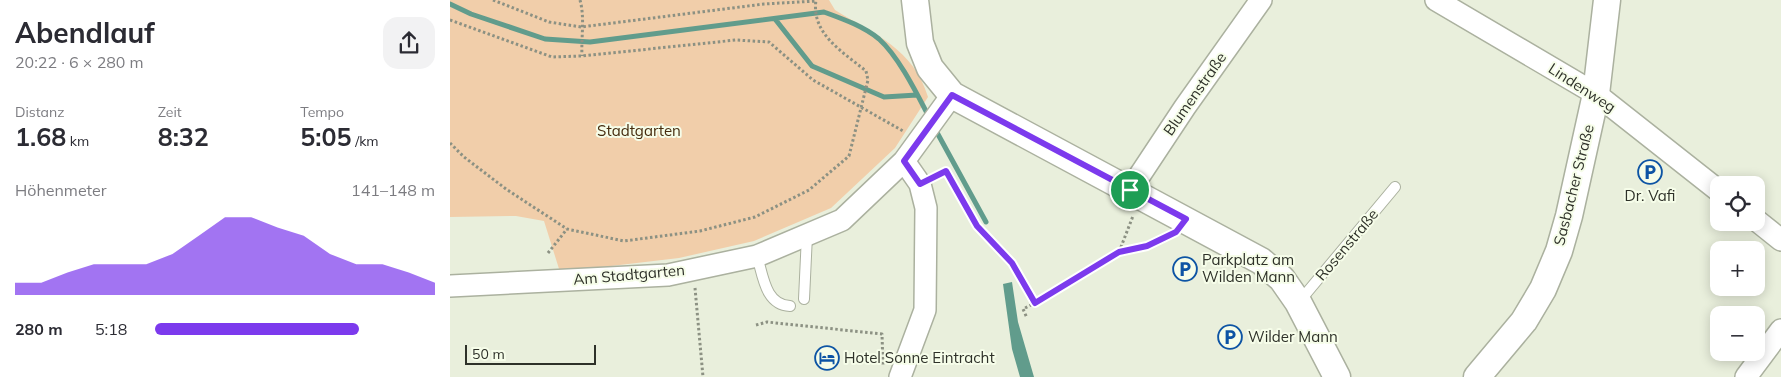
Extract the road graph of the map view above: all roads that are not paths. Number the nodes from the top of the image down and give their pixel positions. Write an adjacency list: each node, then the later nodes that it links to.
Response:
1 (915, 0): 6 (street)
2 (1261, 0): 10 (street, Blumenstraße)
3 (1436, 0): 5 (street, Lindenweg)
4 (1607, 0): 5 (street, Sasbacher Straße)
5 (1596, 94): 8 (street, Lindenweg); 22 (street, Sasbacher Straße)
6 (952, 95): 7 (street, Am Stadtgarten); 10 (street)
7 (904, 161): 12 (street, Am Stadtgarten); 20 (street)
8 (1710, 184)
9 (1395, 188): 17 (lane, Rosenstraße)
10 (1136, 193): 17 (street)
11 (1765, 227): 13 (street)
12 (807, 235): 14 (street, Am Stadtgarten); 16 (lane)
13 (1781, 240)
14 (757, 256): 15 (street, Am Stadtgarten); 18 (lane)
15 (450, 286)
16 (804, 299)
17 (1298, 302): 21 (street)
18 (790, 306)
19 (1781, 330): 23 (street)
20 (892, 376)
21 (1337, 377)
22 (1477, 377)
23 (1746, 377)

